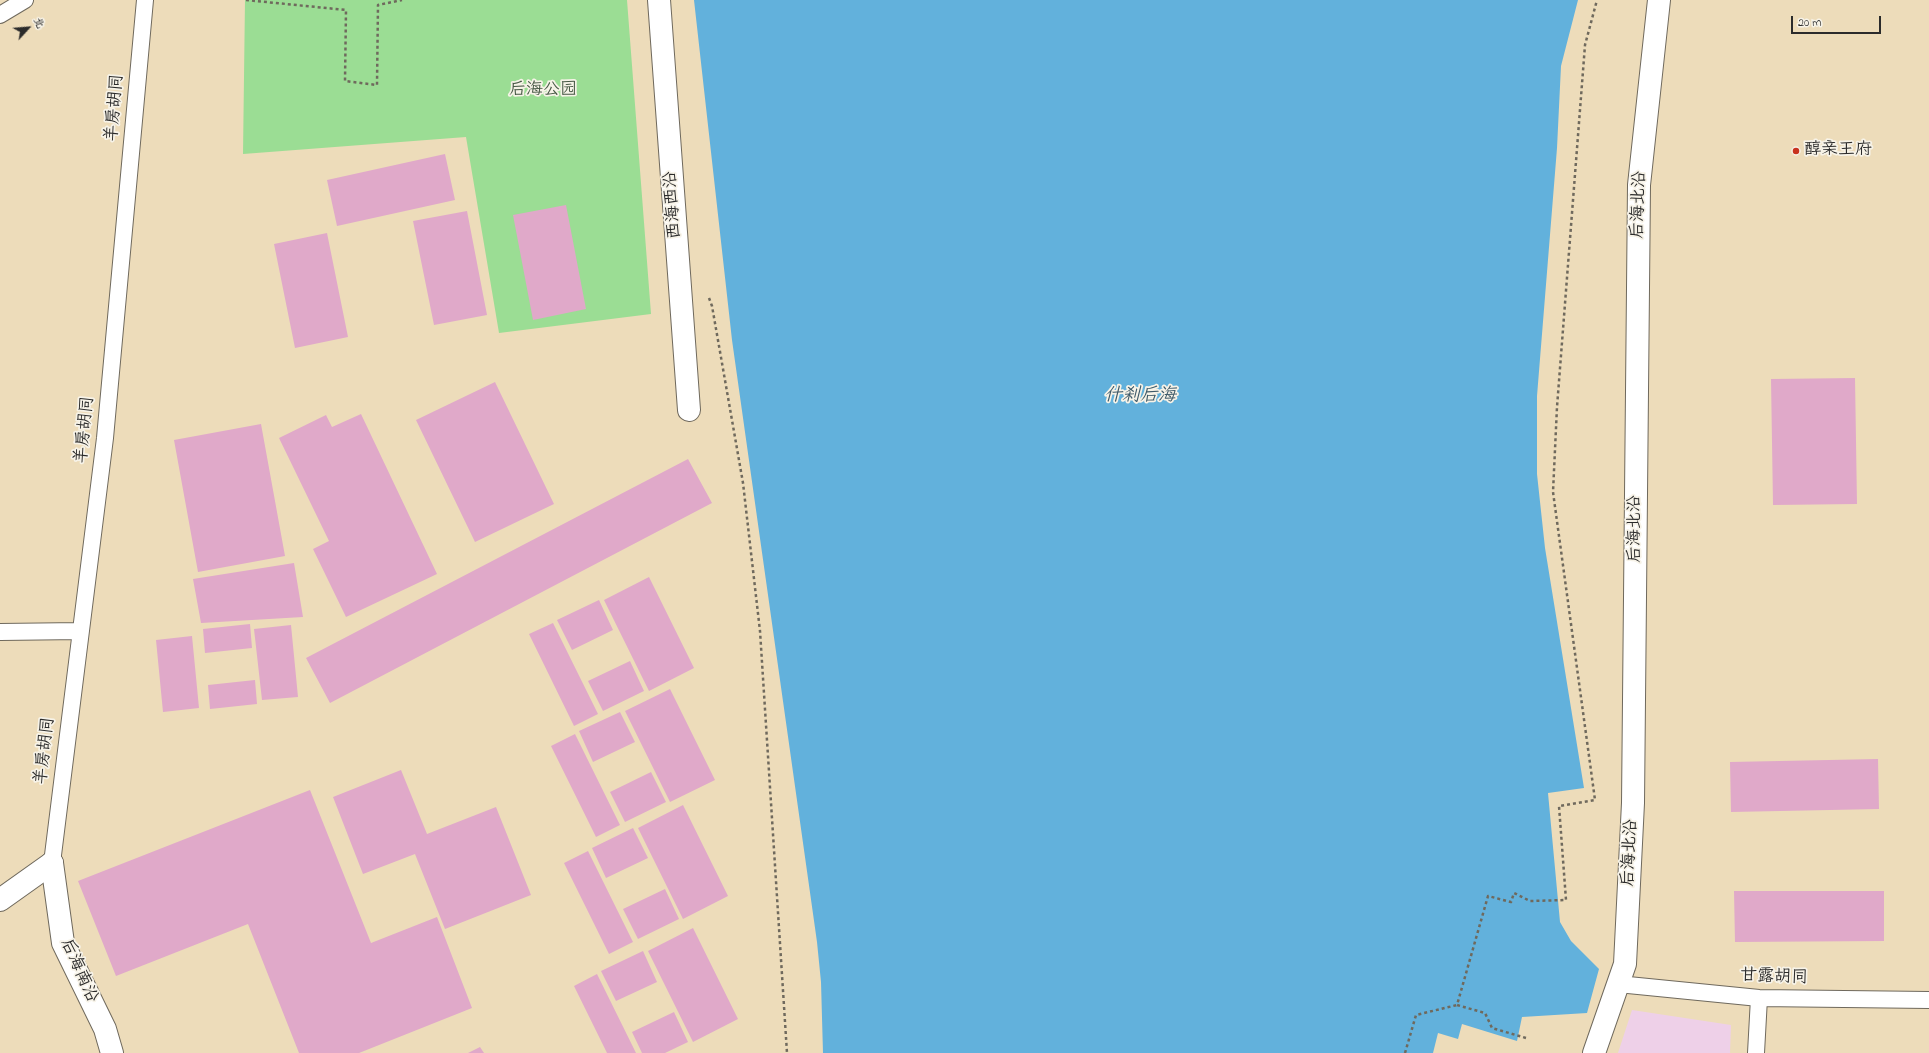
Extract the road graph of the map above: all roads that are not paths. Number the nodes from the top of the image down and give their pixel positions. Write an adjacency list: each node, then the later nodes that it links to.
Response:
1 (25, 0): 5 (lane)
2 (145, 0): 7 (lane, 羊房胡同)
3 (659, 0): 6 (street, 西海西沿)
4 (1659, 0): 11 (street, 后海北沿)
5 (0, 15)
6 (689, 410)
7 (80, 631): 8 (lane); 9 (lane, 羊房胡同)
8 (0, 632)
9 (52, 863): 10 (street); 14 (street, 后海南沿)
10 (0, 900)
11 (1618, 984): 12 (lane, 甘露胡同); 15 (street, 后海北沿)
12 (1759, 998): 13 (lane, 甘露胡同); 16 (lane)
13 (1929, 1000)
14 (112, 1053)
15 (1594, 1053)
16 (1756, 1053)

